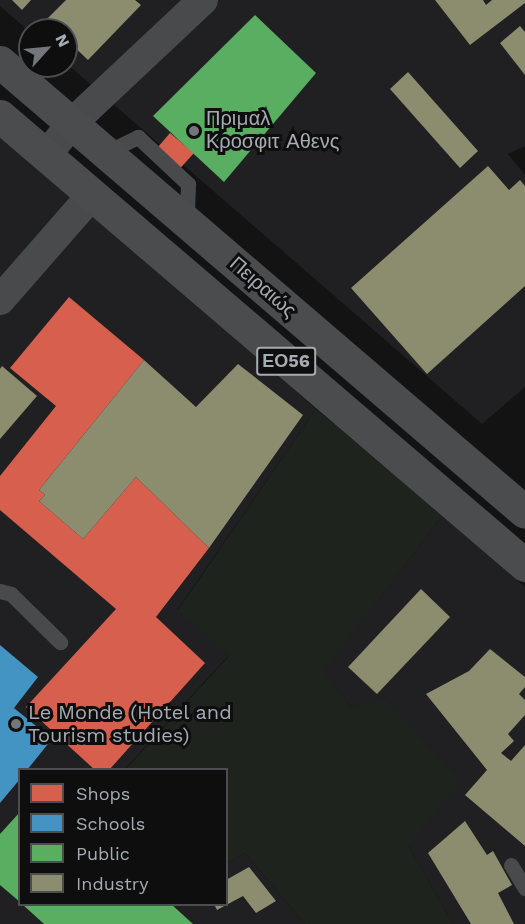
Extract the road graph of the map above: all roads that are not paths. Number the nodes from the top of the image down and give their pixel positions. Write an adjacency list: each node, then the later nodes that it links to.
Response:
1 (203, 0): 4 (street)
2 (0, 62): 4 (main road, Πειραιώς / ΕΟ56)
3 (0, 116): 5 (main road, Πειραιώς / ΕΟ56)
4 (71, 124): 5 (street); 8 (main road, Πειραιώς / ΕΟ56)
5 (46, 156): 6 (main road, Πειραιώς / ΕΟ56)
6 (92, 195): 7 (street); 9 (main road, Πειραιώς / ΕΟ56)
7 (0, 300)
8 (525, 512)
9 (525, 565)
10 (0, 591): 11 (lane)
11 (60, 642)
12 (511, 865): 13 (lane)
13 (525, 888)

